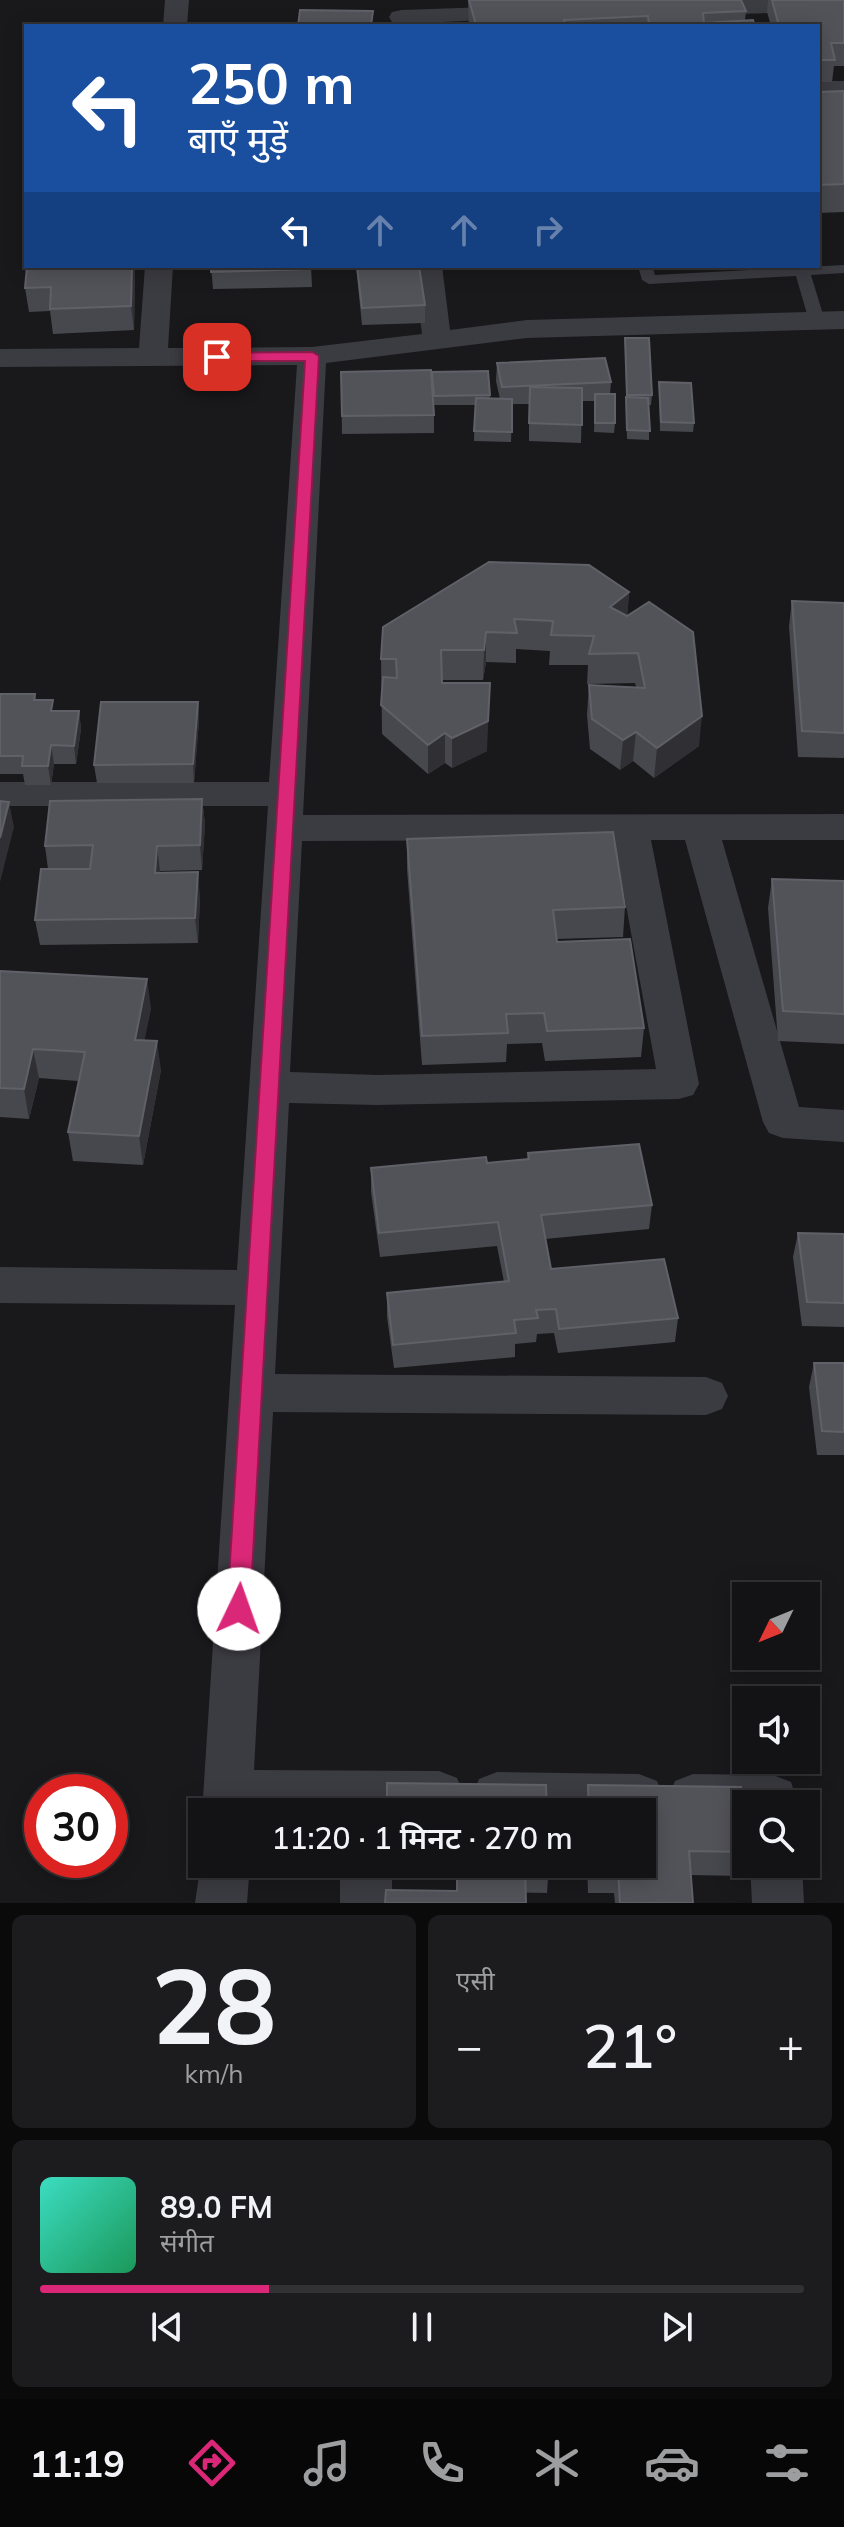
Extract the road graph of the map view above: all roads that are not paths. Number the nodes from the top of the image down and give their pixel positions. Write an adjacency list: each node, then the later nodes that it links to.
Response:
1 (177, 0): 7 (street)
2 (844, 4): 3 (street)
3 (669, 9)
4 (541, 12): 6 (street)
5 (400, 14): 6 (street)
6 (463, 20)
7 (175, 24)
8 (820, 89): 9 (street)
9 (844, 89)
10 (159, 268): 18 (street)
11 (428, 268): 16 (street)
12 (646, 268): 14 (lane)
13 (844, 269): 14 (lane)
14 (802, 271): 15 (lane)
15 (830, 320): 16 (street)
16 (437, 341): 17 (street)
17 (312, 356): 18 (street); 21 (street)
18 (153, 357): 19 (street)
19 (0, 358)
20 (0, 794): 21 (street)
21 (286, 811): 22 (street); 25 (street)
22 (630, 827): 23 (street); 25 (street)
23 (700, 827): 24 (street); 26 (street)
24 (844, 827)
25 (269, 1087): 28 (street)
26 (844, 1126)
27 (0, 1285): 28 (street)
28 (258, 1288): 29 (street)
29 (251, 1393): 30 (street); 31 (street)
30 (706, 1396)
31 (227, 1798)
32 (732, 1799): 33 (street)
33 (656, 1800)
34 (223, 1878): 37 (street)
35 (366, 1878): 38 (street)
36 (777, 1878): 39 (street)
37 (221, 1903)
38 (366, 1903)
39 (778, 1903)

